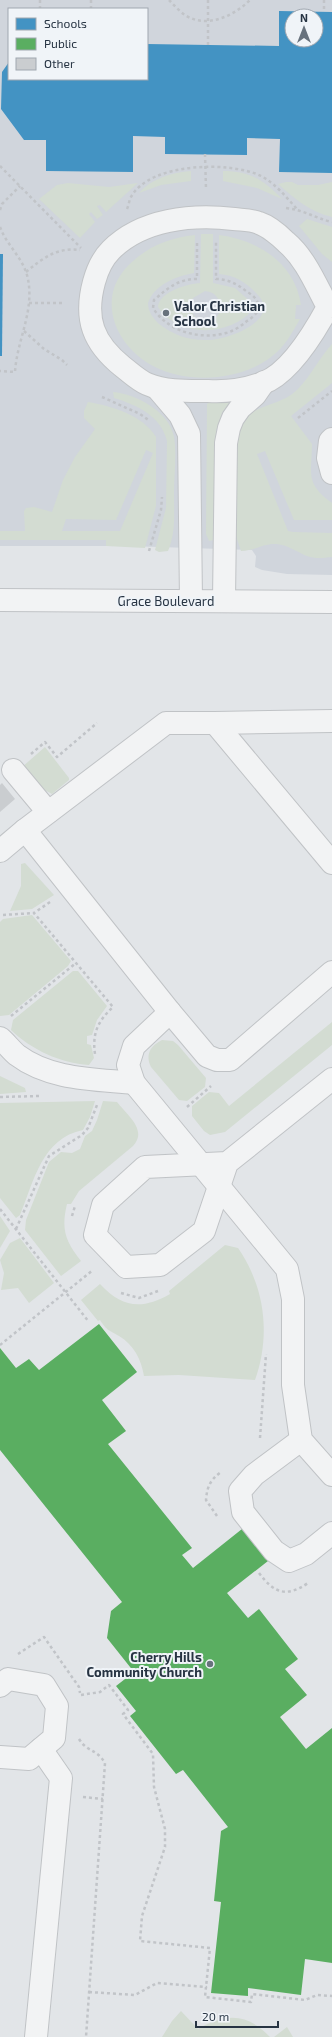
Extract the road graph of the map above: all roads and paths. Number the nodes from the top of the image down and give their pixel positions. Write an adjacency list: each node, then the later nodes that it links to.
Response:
1 (40, 0): 5 (path)
2 (168, 0): 6 (path)
3 (208, 0): 6 (path)
4 (250, 0): 6 (path)
5 (40, 8)
6 (208, 20): 7 (path)
7 (208, 45)
8 (205, 154): 10 (path)
9 (0, 166): 11 (path)
10 (205, 167): 12 (path); 14 (path); 15 (path)
11 (20, 186): 16 (path); 20 (path)
12 (206, 189)
13 (280, 207): 15 (path)
14 (127, 209)
15 (297, 209): 18 (path)
16 (0, 210)
17 (206, 217): 17 (path); 23 (street); 28 (street)
18 (332, 222)
19 (0, 227): 20 (path)
20 (26, 272): 21 (path)
21 (29, 303): 22 (path); 24 (path)
22 (64, 303)
23 (330, 306): 27 (street)
24 (24, 331): 25 (path); 26 (path)
25 (67, 365)
26 (0, 371)
27 (264, 382): 28 (street); 39 (street)
28 (157, 388): 38 (street)
29 (332, 391): 31 (path)
30 (102, 398): 32 (path)
31 (298, 418)
32 (153, 424)
33 (332, 439): 34 (street)
34 (332, 472)
35 (162, 492): 36 (path)
36 (149, 551)
37 (0, 600): 38 (street, Grace Boulevard)
38 (191, 601): 39 (street, Grace Boulevard)
39 (224, 601): 40 (street, Grace Boulevard)
40 (332, 602)
41 (332, 721): 43 (street)
42 (97, 723): 44 (path)
43 (215, 723): 45 (street); 48 (street)
44 (12, 770): 45 (street)
45 (48, 812): 46 (street)
46 (25, 830): 47 (street); 54 (street)
47 (0, 851)
48 (332, 863)
49 (54, 898): 50 (path)
50 (34, 913): 51 (path); 52 (path)
51 (3, 915)
52 (76, 963): 55 (path); 56 (path)
53 (332, 972): 54 (street)
54 (170, 1012): 58 (street)
55 (2, 1029): 58 (street)
56 (96, 1059)
57 (332, 1079): 64 (street)
58 (134, 1084): 65 (street)
59 (211, 1086): 63 (path)
60 (45, 1096): 61 (path)
61 (0, 1097)
62 (98, 1102): 70 (path)
63 (186, 1107)
64 (227, 1163): 65 (street); 66 (street)
65 (200, 1164): 66 (street); 66 (street)
66 (219, 1186): 79 (street)
67 (76, 1205): 69 (path)
68 (0, 1209): 70 (path)
69 (72, 1217)
70 (16, 1229): 73 (path)
71 (97, 1267): 73 (path)
72 (161, 1289): 74 (path)
73 (66, 1292): 75 (path); 76 (path)
74 (120, 1292)
75 (89, 1322)
76 (0, 1345)
77 (266, 1349): 78 (path)
78 (260, 1440)
79 (301, 1440): 81 (street); 83 (street)
80 (225, 1469): 82 (path)
81 (332, 1475)
82 (220, 1520)
83 (332, 1533)
84 (256, 1569): 85 (path)
85 (313, 1579)
86 (12, 1658): 88 (path)
87 (0, 1686): 91 (street)
88 (80, 1695): 89 (path); 93 (path)
89 (81, 1700)
90 (80, 1732): 94 (path)
91 (41, 1749): 92 (street); 96 (street)
92 (0, 1757)
93 (206, 1987): 94 (path); 95 (path)
94 (89, 1992): 97 (path)
95 (332, 1996)
96 (36, 2037)
97 (86, 2037)

